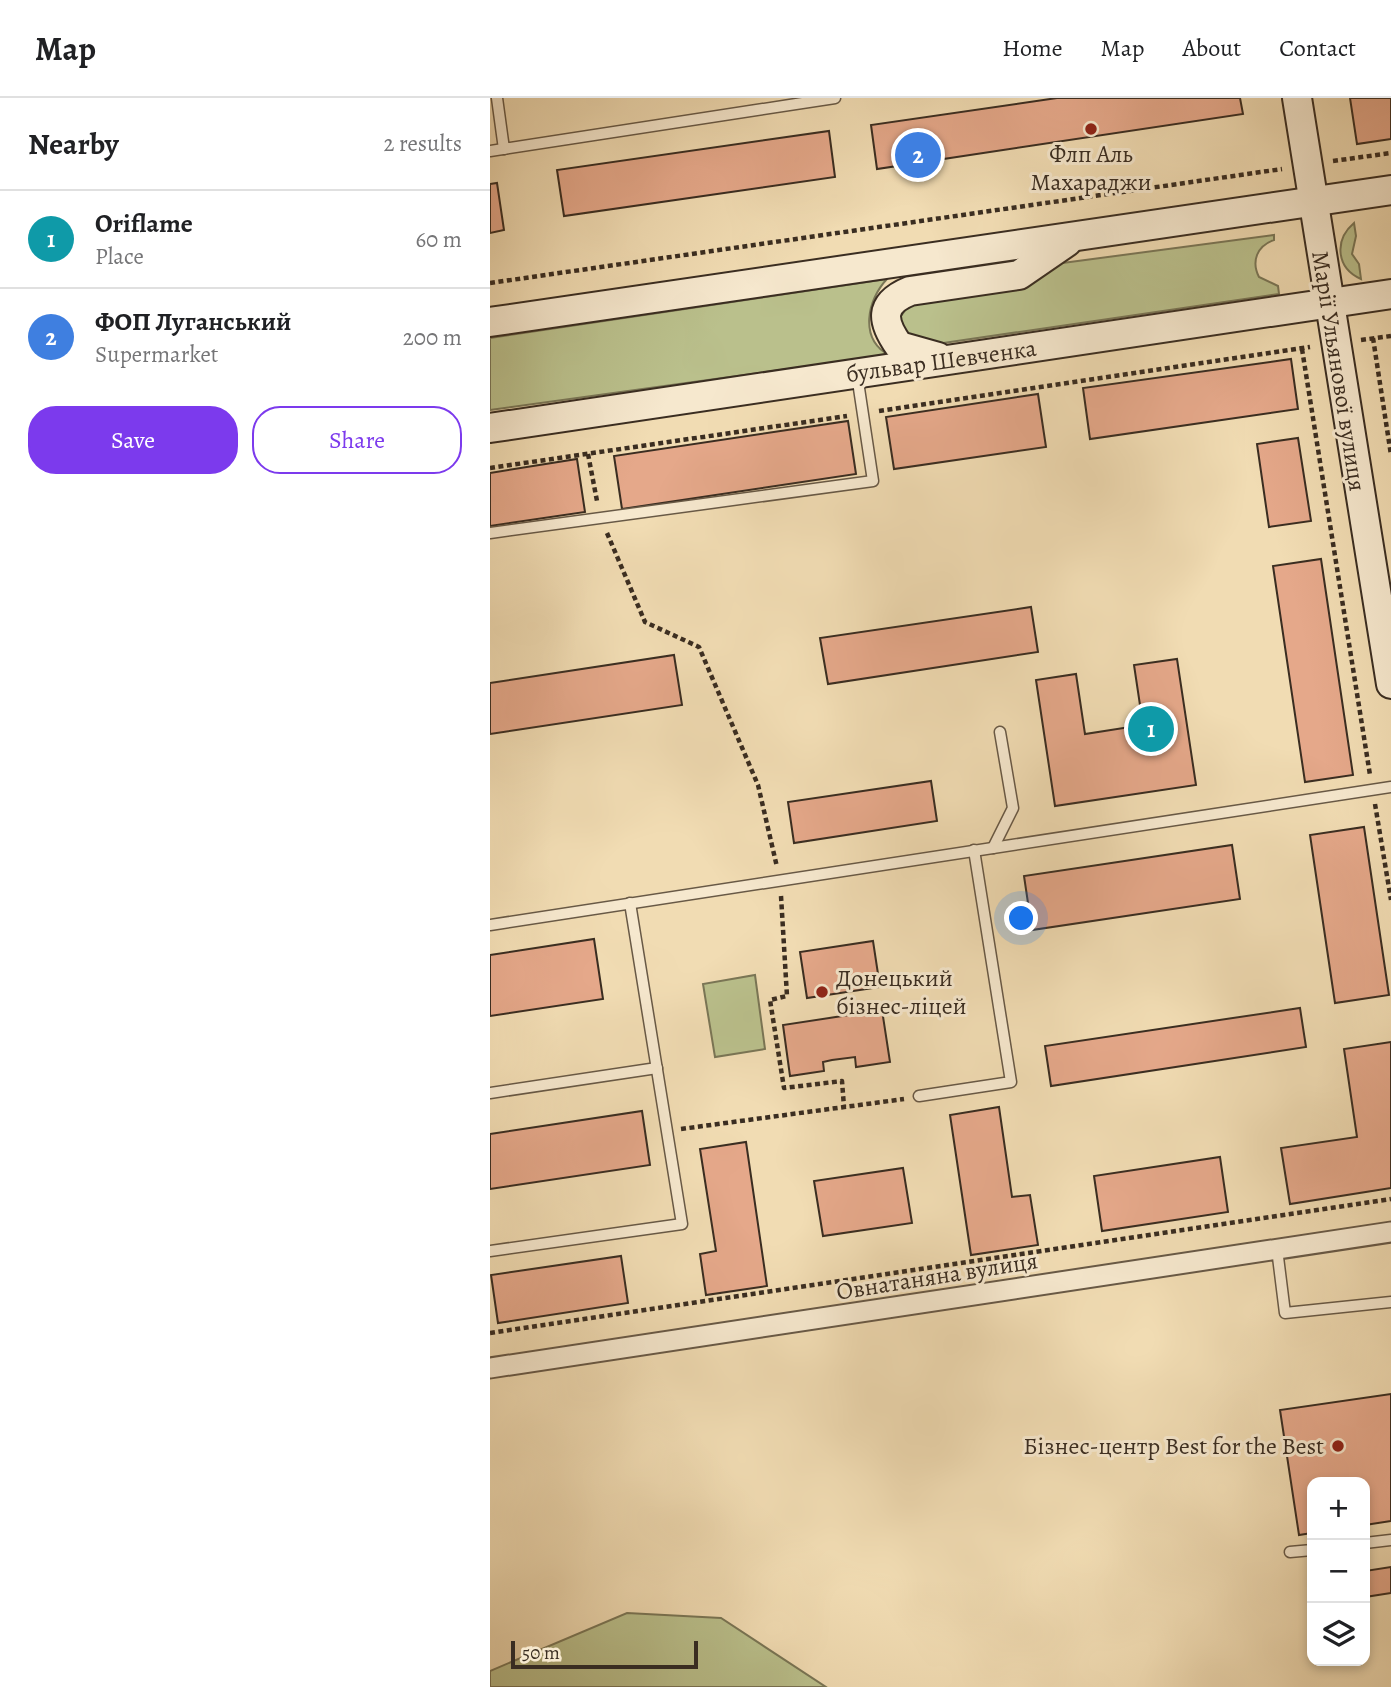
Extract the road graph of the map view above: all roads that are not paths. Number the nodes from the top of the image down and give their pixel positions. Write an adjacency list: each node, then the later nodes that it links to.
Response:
1 (497, 98): 4 (lane)
2 (835, 98): 4 (lane)
3 (1297, 98): 7 (main road, Марії Ульянової вулиця)
4 (504, 149): 5 (lane)
5 (490, 151)
6 (1391, 190): 7 (main road)
7 (1311, 201): 8 (main road); 10 (main road, Марії Ульянової вулиця)
8 (1075, 237): 11 (main road); 12 (main road)
9 (1391, 294): 10 (main road, бульвар Шевченка)
10 (1328, 303): 12 (main road, бульвар Шевченка); 16 (main road, Марії Ульянової вулиця)
11 (490, 322)
12 (952, 359): 13 (main road, бульвар Шевченка)
13 (857, 373): 14 (main road, бульвар Шевченка); 15 (lane)
14 (490, 428)
15 (490, 533)
16 (1391, 684)
17 (1000, 732): 19 (lane)
18 (1391, 787): 19 (lane)
19 (993, 848): 20 (lane)
20 (974, 850): 21 (lane); 25 (lane)
21 (631, 903): 22 (lane); 23 (lane)
22 (490, 925)
23 (657, 1068): 24 (lane); 28 (lane)
24 (490, 1093)
25 (919, 1097)
26 (1391, 1232): 27 (street, Овнатаняна вулиця)
27 (1277, 1250): 29 (lane); 30 (street, Овнатаняна вулиця)
28 (490, 1251)
29 (1391, 1303)
30 (490, 1368)
31 (1391, 1541): 32 (lane)
32 (1370, 1543)
33 (1307, 1550): 34 (lane)
34 (1290, 1552)

